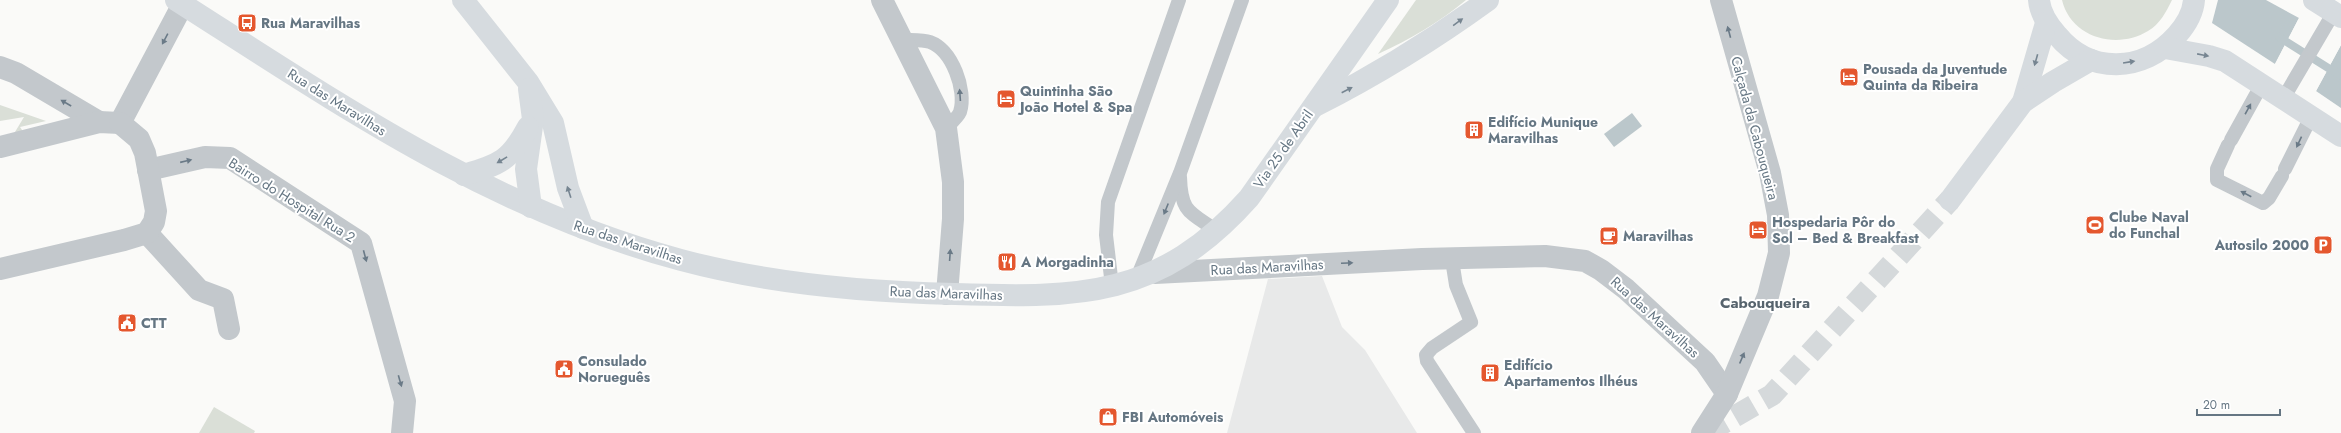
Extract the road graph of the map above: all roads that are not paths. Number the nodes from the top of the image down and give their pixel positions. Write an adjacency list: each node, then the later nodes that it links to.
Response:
1 (463, 0): 18 (main road)
2 (882, 0): 14 (street)
3 (1179, 0): 40 (lane)
4 (1242, 0): 30 (lane)
5 (1388, 0): 22 (main road, Via 25 de Abril)
6 (1488, 0): 22 (main road, one-way to 6)
7 (1721, 0): 43 (street, Calçada da Cabouqueira, one-way to 7)
8 (2039, 0): 13 (main road)
9 (2194, 0): 15 (main road)
10 (2314, 0): 12 (main road)
11 (180, 2): 25 (street, one-way to 25); 31 (main road, Rua das Maravilhas)
12 (2337, 15): 20 (lane)
13 (2046, 22): 16 (main road); 21 (main road, one-way to 21)
14 (902, 40): 26 (street); 26 (lane, one-way to 14)
15 (2165, 48): 16 (main road, one-way to 15); 19 (main road, one-way to 19)
16 (2091, 60): 21 (main road)
17 (0, 67): 25 (street, one-way to 17)
18 (528, 82): 24 (main road); 34 (main road, one-way to 18)
19 (2262, 84): 20 (main road); 23 (lane, one-way to 19)
20 (2283, 99): 23 (main road)
21 (2023, 102): 32 (main road)
22 (1312, 108): 35 (main road, Via 25 de Abril)
23 (2310, 117): 27 (main road)
24 (533, 119): 31 (main road, one-way to 31); 33 (main road)
25 (110, 123): 28 (street); 29 (street)
26 (946, 128): 41 (street, one-way to 26)
27 (2341, 136)
28 (0, 147)
29 (148, 170): 36 (street); 44 (street, Bairro do Hospital Rua 2, one-way to 44)
30 (1180, 173): 35 (lane); 39 (lane, one-way to 39)
31 (464, 175): 33 (main road, Rua das Maravilhas)
32 (1950, 200)
33 (531, 207): 34 (main road, Rua das Maravilhas)
34 (583, 228): 41 (main road, Rua das Maravilhas)
35 (1217, 231): 39 (main road, Via 25 de Abril)
36 (147, 233): 38 (street); 42 (street)
37 (1452, 260): 39 (street, Rua das Maravilhas, one-way to 37); 43 (street, Rua das Maravilhas); 45 (lane)
38 (0, 268)
39 (1146, 275): 40 (main road, Rua das Maravilhas)
40 (1112, 286): 41 (main road, Rua das Maravilhas)
41 (947, 294)
42 (229, 329)
43 (1726, 394): 46 (street, Calçada da Cabouqueira)
44 (402, 433)
45 (1474, 433)
46 (1702, 433)

